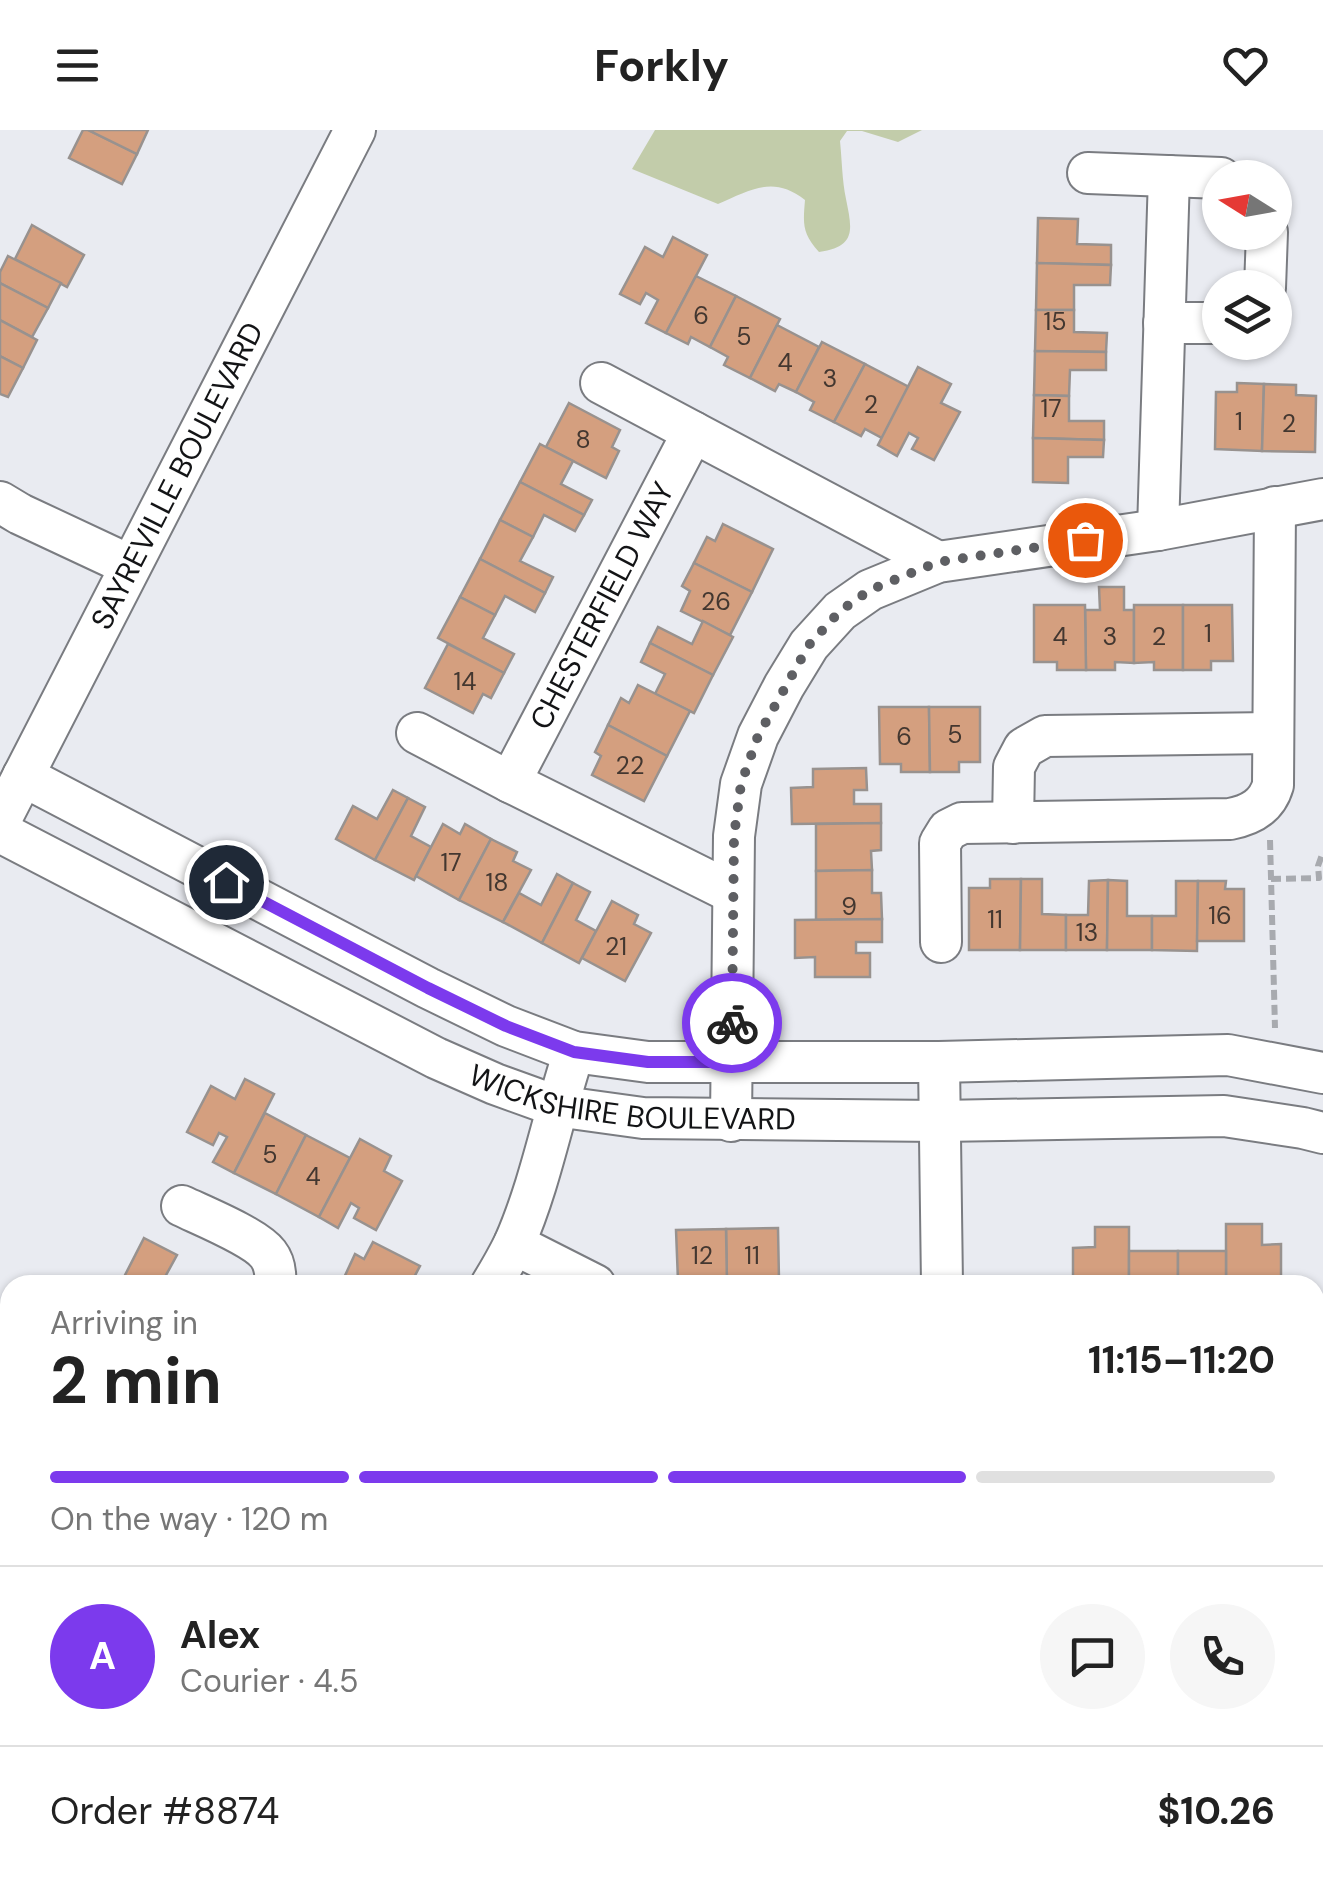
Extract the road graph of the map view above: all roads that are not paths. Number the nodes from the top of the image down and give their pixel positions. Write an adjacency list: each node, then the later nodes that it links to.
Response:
1 (355, 130): 14 (street, SAYREVILLE BOULEVARD)
2 (1088, 173): 3 (street)
3 (1169, 176): 4 (street); 5 (street)
4 (1202, 177)
5 (1164, 322): 6 (street); 12 (street)
6 (1202, 323)
7 (601, 383): 8 (street)
8 (693, 432): 13 (street); 18 (street, CHESTERFIELD WAY)
9 (1323, 500): 11 (street)
10 (0, 502): 14 (street)
11 (1275, 507): 12 (street); 16 (street)
12 (1158, 530): 13 (street)
13 (938, 562): 22 (street)
14 (130, 565): 17 (street, SAYREVILLE BOULEVARD)
15 (417, 733): 18 (street)
16 (1272, 733): 20 (street); 20 (street)
17 (24, 776): 19 (street, SAYREVILLE BOULEVARD); 24 (street, WICKSHIRE BOULEVARD)
18 (510, 782): 22 (street)
19 (0, 821)
20 (1013, 823): 23 (street)
21 (0, 832): 28 (street, WICKSHIRE BOULEVARD)
22 (733, 892): 25 (street)
23 (941, 942)
24 (574, 1052): 25 (street, WICKSHIRE BOULEVARD); 28 (street)
25 (732, 1062): 26 (street, WICKSHIRE BOULEVARD); 29 (street)
26 (939, 1062): 27 (street, WICKSHIRE BOULEVARD); 30 (street)
27 (1323, 1073)
28 (556, 1106): 29 (street, WICKSHIRE BOULEVARD); 33 (street)
29 (731, 1120): 30 (street, WICKSHIRE BOULEVARD)
30 (940, 1122): 31 (street, WICKSHIRE BOULEVARD); 37 (street)
31 (1323, 1134)
32 (182, 1206): 34 (street)
33 (514, 1244): 35 (street); 36 (street)
34 (276, 1275)
35 (497, 1275)
36 (575, 1275)
37 (942, 1275)

